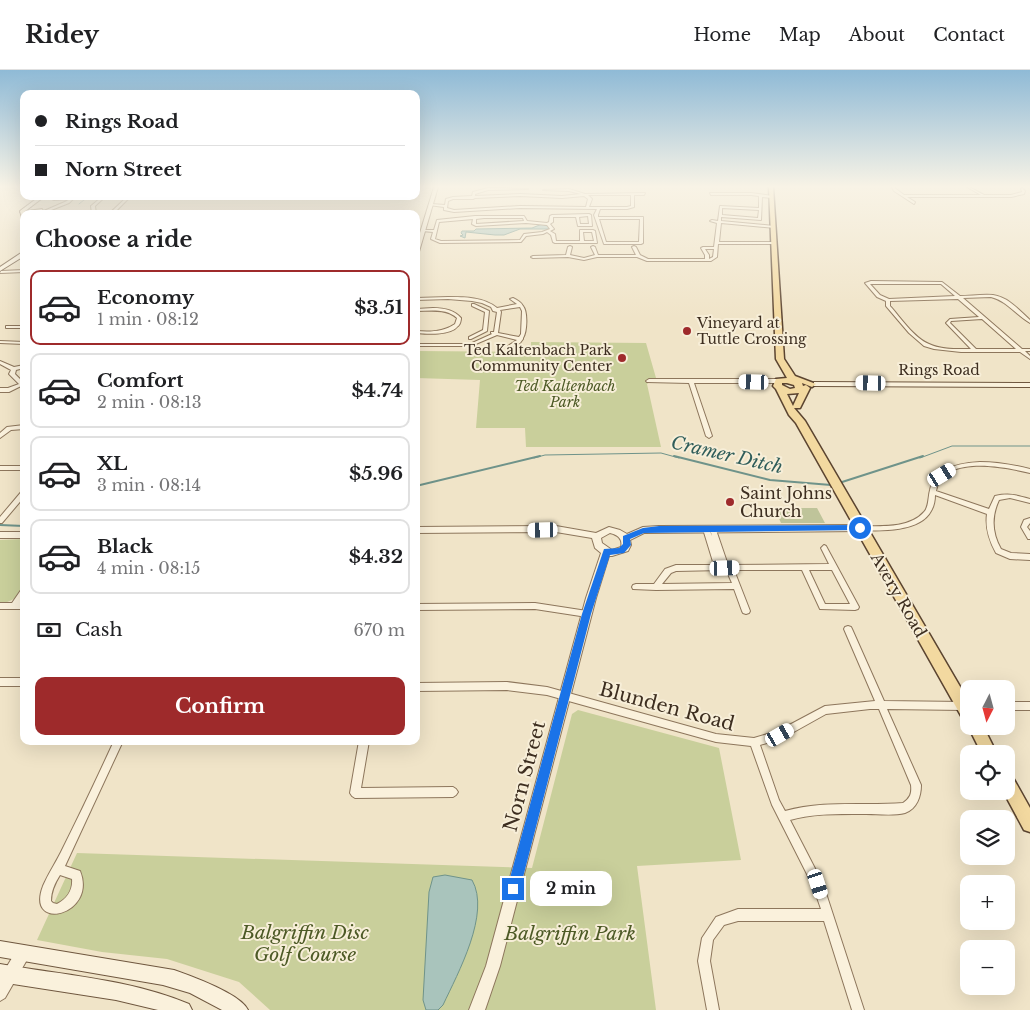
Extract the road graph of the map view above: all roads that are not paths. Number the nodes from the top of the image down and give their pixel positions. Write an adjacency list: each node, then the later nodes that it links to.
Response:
1 (424, 231): 11 (street)
2 (436, 231): 9 (street)
3 (581, 231): 10 (street)
4 (591, 231): 10 (street)
5 (601, 231): 6 (street)
6 (641, 231)
7 (718, 231): 13 (street)
8 (774, 231): 12 (main road)
9 (549, 232): 10 (street)
10 (582, 242)
11 (420, 243)
12 (774, 243): 13 (street); 54 (main road)
13 (716, 245): 19 (street); 19 (street)
14 (593, 247): 15 (street)
15 (596, 254): 17 (street); 17 (street); 18 (street)
16 (20, 255): 21 (main road)
17 (638, 256): 19 (street)
18 (533, 257)
19 (707, 260)
20 (20, 269): 21 (street)
21 (1, 270)
22 (960, 297): 26 (street); 26 (street); 33 (street); 34 (street)
23 (512, 298): 28 (street)
24 (420, 299): 25 (street)
25 (451, 299): 29 (street); 31 (street)
26 (888, 301): 48 (street)
27 (473, 305): 32 (street)
28 (521, 305): 29 (street); 42 (street)
29 (498, 309): 32 (street); 40 (street)
30 (420, 310): 31 (street)
31 (446, 310): 39 (street)
32 (487, 311): 37 (street)
33 (984, 318): 48 (street); 49 (street)
34 (1030, 322)
35 (8, 327): 36 (street)
36 (20, 327)
37 (486, 331): 40 (street); 41 (street)
38 (420, 332): 39 (street)
39 (442, 332): 46 (street)
40 (496, 334): 42 (street); 46 (street)
41 (471, 338)
42 (520, 339): 47 (street)
43 (20, 343): 44 (street)
44 (0, 344)
45 (420, 345): 46 (street)
46 (442, 345)
47 (510, 347)
48 (974, 349): 49 (street)
49 (1021, 350): 50 (street); 51 (street)
50 (1030, 350)
51 (1030, 358)
52 (0, 362): 55 (street)
53 (20, 367): 55 (street)
54 (784, 368): 59 (main road); 61 (main road)
55 (14, 369): 56 (street)
56 (20, 381)
57 (649, 381): 58 (street)
58 (691, 381): 59 (street); 67 (street)
59 (780, 384): 61 (main road); 64 (main road, Avery Road)
60 (20, 385): 63 (street)
61 (802, 385): 62 (main road, Rings Road); 64 (main road, Avery Road)
62 (1030, 385)
63 (0, 390)
64 (800, 421): 77 (main road, Avery Road)
65 (20, 427): 66 (street)
66 (0, 436)
67 (709, 436)
68 (0, 468): 69 (street)
69 (20, 468)
70 (1030, 471): 71 (street)
71 (932, 492): 74 (street); 77 (street)
72 (20, 498): 75 (street)
73 (1030, 501): 74 (street)
74 (990, 512): 87 (street)
75 (1, 520)
76 (1030, 520): 84 (street)
77 (860, 528): 78 (street); 106 (main road, Avery Road)
78 (710, 529): 83 (street); 90 (street)
79 (420, 530): 82 (street)
80 (0, 535): 81 (street)
81 (20, 535)
82 (597, 536): 83 (street); 86 (street)
83 (626, 538): 86 (street)
84 (1030, 538)
85 (824, 548): 89 (street)
86 (606, 552): 100 (street, Norn Street)
87 (1030, 557)
88 (804, 567): 89 (street); 89 (street); 90 (street)
89 (834, 567)
90 (725, 568): 91 (street); 93 (street)
91 (737, 586): 93 (street); 99 (street)
92 (636, 587): 93 (street)
93 (656, 587)
94 (20, 598): 96 (street)
95 (0, 606): 96 (street)
96 (14, 606): 97 (street)
97 (20, 606)
98 (420, 607): 100 (street)
99 (746, 611)
100 (587, 614): 105 (street, Norn Street)
101 (848, 629): 107 (street)
102 (0, 682): 103 (street)
103 (20, 682)
104 (420, 687): 105 (street, Blunden Road)
105 (565, 696): 111 (street, Blunden Road); 126 (street, Norn Street)
106 (960, 697)
107 (883, 705): 110 (street, Blunden Road); 111 (street, Blunden Road); 116 (street)
108 (1015, 706): 109 (street)
109 (1030, 706)
110 (960, 709)
111 (754, 742): 116 (street)
112 (117, 745): 118 (street)
113 (363, 745): 114 (street)
114 (453, 792)
115 (1015, 798): 117 (main road)
116 (783, 817): 119 (street)
117 (1030, 824)
118 (58, 869)
119 (828, 915): 127 (street); 128 (street)
120 (0, 949): 121 (main road)
121 (23, 953): 122 (street); 125 (main road)
122 (5, 974): 123 (street); 124 (main road)
123 (0, 994)
124 (183, 1010)
125 (239, 1010)
126 (477, 1010)
127 (713, 1010)
128 (858, 1010)

